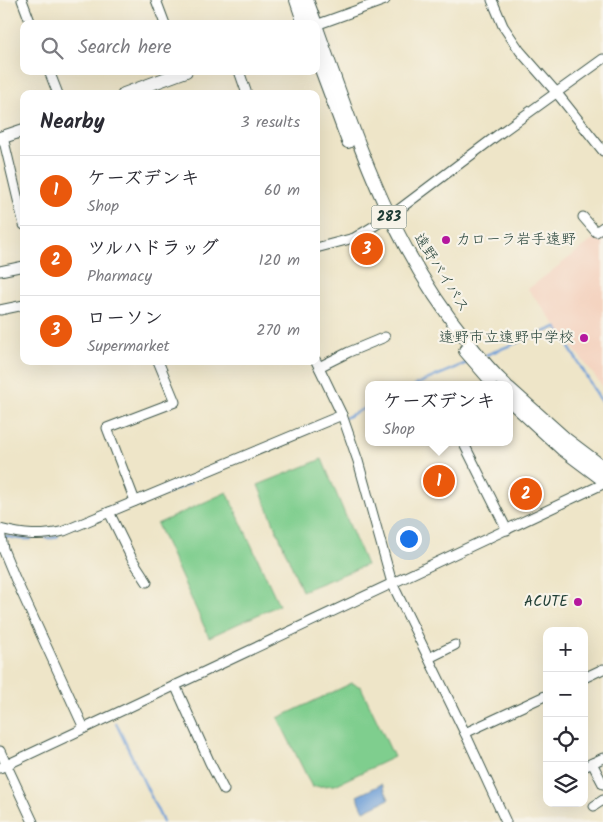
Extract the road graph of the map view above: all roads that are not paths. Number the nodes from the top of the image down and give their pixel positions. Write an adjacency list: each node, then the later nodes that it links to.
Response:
1 (22, 0): 7 (street)
2 (156, 0): 8 (street)
3 (296, 0): 9 (highway)
4 (307, 0): 10 (highway, 遠野バイパス / 283)
5 (385, 0): 11 (street)
6 (492, 0): 21 (street)
7 (30, 20)
8 (163, 20)
9 (303, 20)
10 (314, 20)
11 (320, 24)
12 (320, 37): 27 (highway, 遠野バイパス / 283)
13 (603, 59): 21 (street)
14 (320, 66): 27 (highway, 遠野バイパス / 283)
15 (51, 75): 18 (street)
16 (176, 75): 19 (highway)
17 (240, 75): 20 (street)
18 (57, 90)
19 (135, 90)
20 (246, 90)
21 (556, 92): 24 (street); 27 (street)
22 (20, 131): 23 (highway)
23 (2, 138): 25 (street)
24 (603, 151)
25 (20, 209)
26 (583, 217): 28 (street)
27 (386, 219): 29 (street); 38 (highway, 遠野バイパス / 283); 39 (highway, 遠野バイパス / 283)
28 (603, 227)
29 (320, 247)
30 (20, 267): 31 (street)
31 (0, 271)
32 (20, 306): 33 (street)
33 (0, 310)
34 (385, 337): 35 (street)
35 (320, 363)
36 (160, 365): 47 (street)
37 (318, 365): 42 (street)
38 (490, 381)
39 (502, 381)
40 (513, 392): 44 (highway)
41 (513, 404): 45 (highway)
42 (342, 415): 47 (street); 52 (street)
43 (465, 446): 49 (street)
44 (603, 467)
45 (603, 480)
46 (603, 484): 49 (street)
47 (135, 501): 48 (street)
48 (110, 515): 50 (street); 51 (street)
49 (507, 530): 52 (street)
50 (0, 534): 59 (street)
51 (147, 582)
52 (392, 583): 54 (street); 57 (street)
53 (455, 645): 54 (street)
54 (429, 658): 60 (street)
55 (603, 669): 56 (street)
56 (588, 676)
57 (176, 685): 59 (street); 66 (street)
58 (543, 697): 60 (street)
59 (84, 728): 64 (street)
60 (465, 733): 70 (street)
61 (0, 751): 64 (street)
62 (603, 758): 63 (street)
63 (588, 765): 65 (street)
64 (3, 766): 69 (street)
65 (603, 784)
66 (224, 790)
67 (603, 800): 68 (street)
68 (594, 806)
69 (33, 822)
70 (506, 822)

